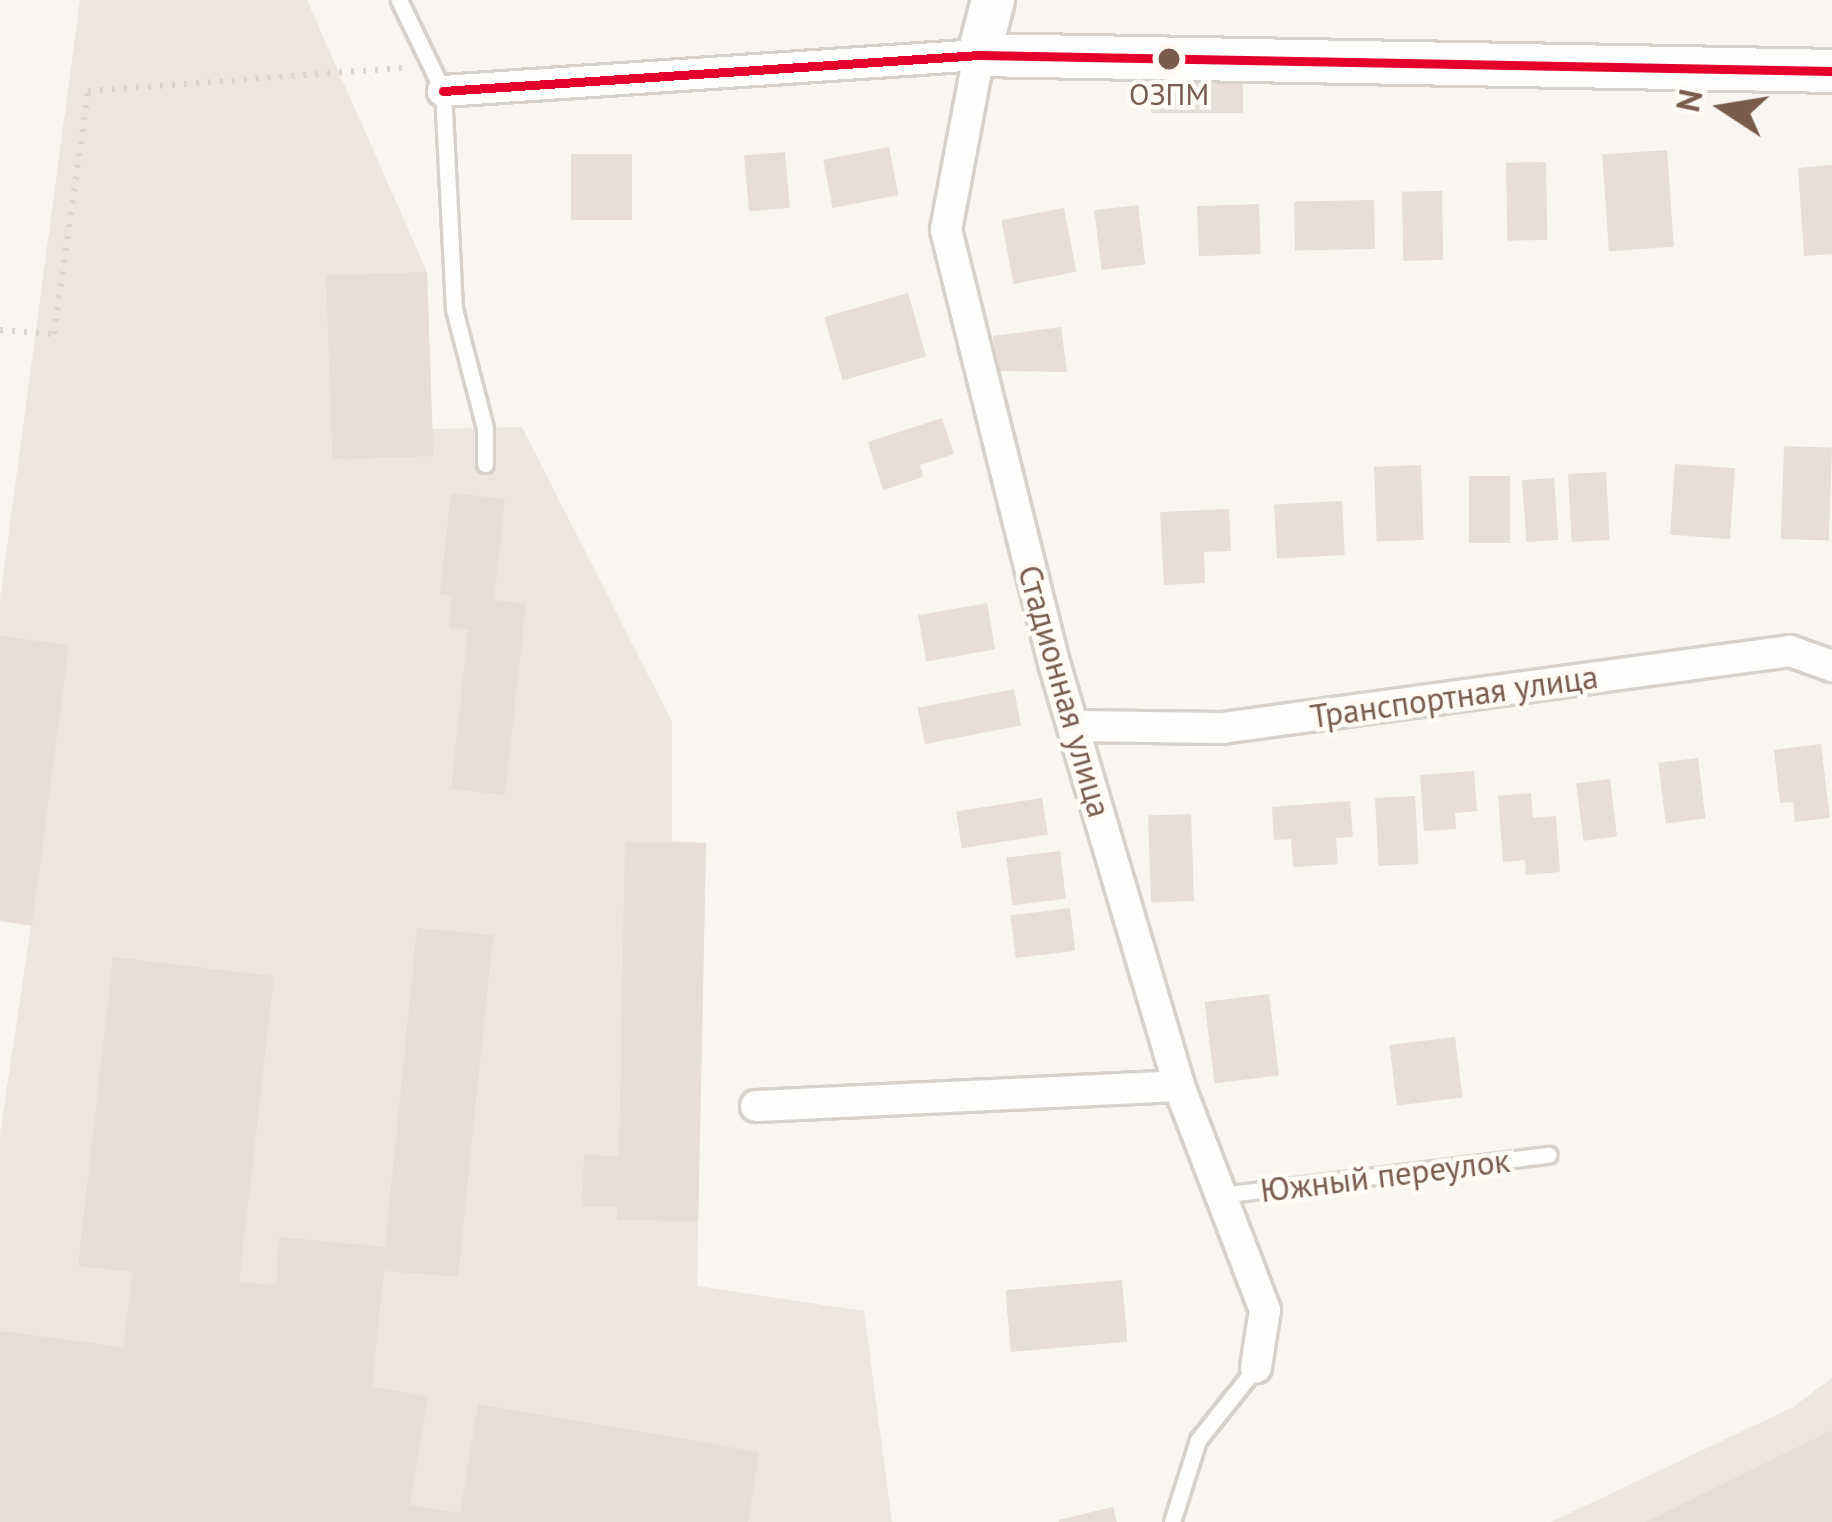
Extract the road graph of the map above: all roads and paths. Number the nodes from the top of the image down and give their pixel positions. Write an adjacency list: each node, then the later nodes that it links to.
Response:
1 (399, 0): 5 (lane)
2 (993, 0): 3 (street, Стадионная улица)
3 (979, 55): 4 (street); 5 (street); 9 (street, Стадионная улица)
4 (1832, 71)
5 (434, 79): 6 (path); 7 (lane)
6 (0, 330)
7 (484, 464)
8 (1832, 666): 9 (street, Транспортная улица)
9 (1072, 726): 10 (street, Стадионная улица)
10 (1179, 1086): 11 (street); 13 (street, Стадионная улица)
11 (756, 1106)
12 (1549, 1155): 13 (lane, Южный переулок)
13 (1221, 1195): 14 (street, Стадионная улица)
14 (1256, 1367): 15 (lane)
15 (1172, 1522)

